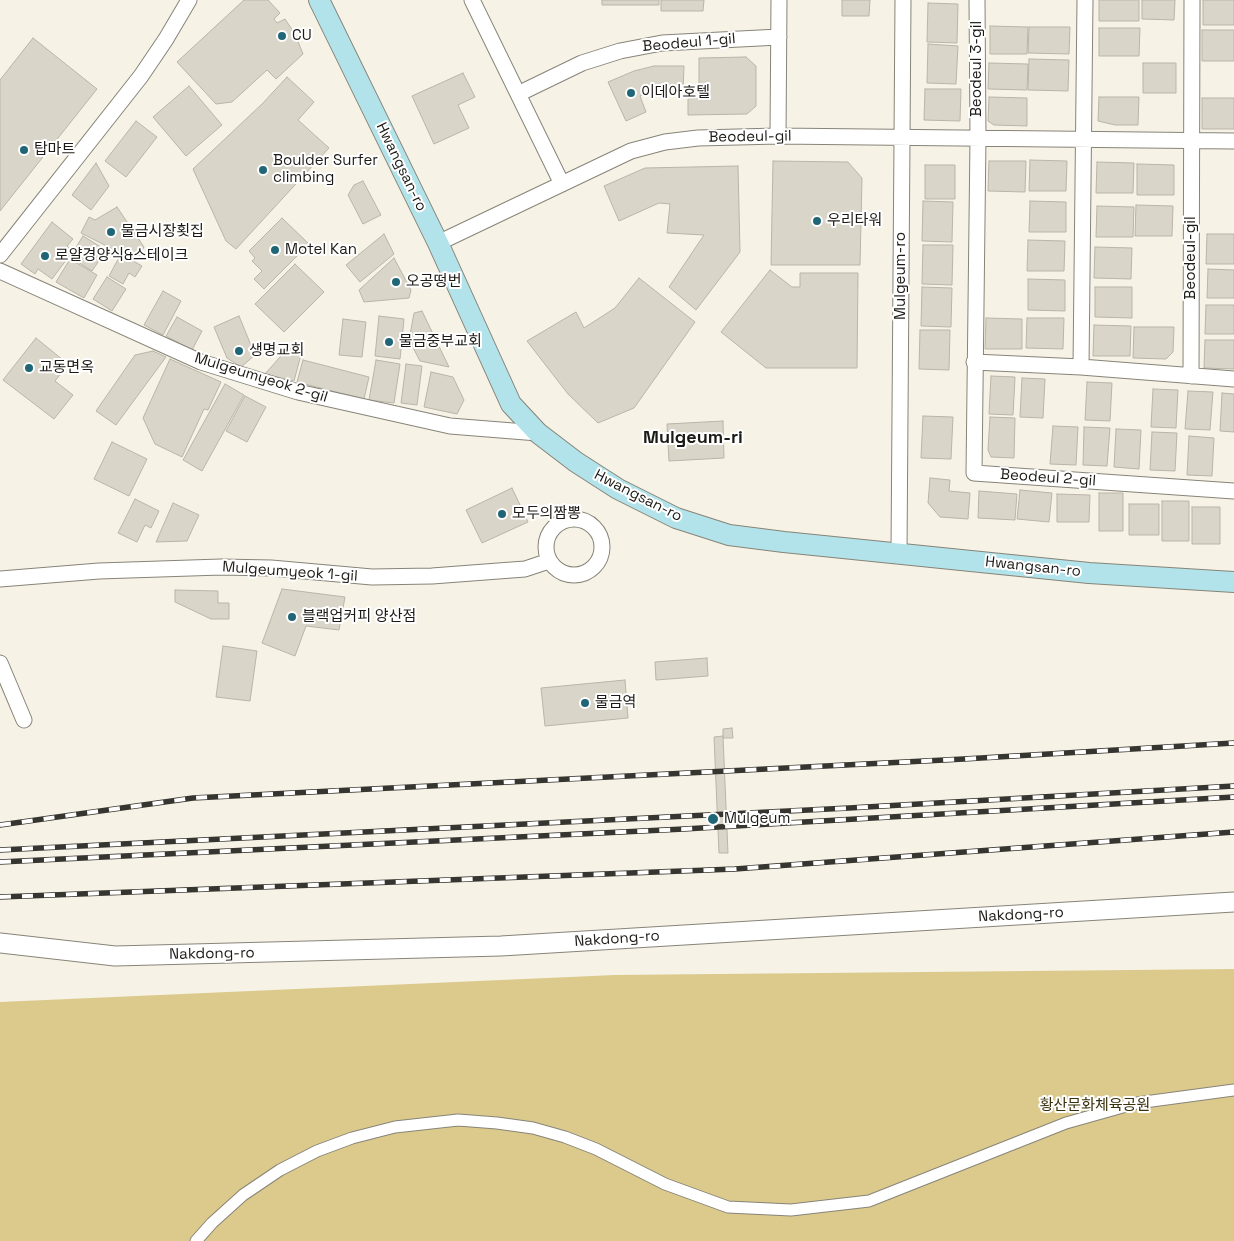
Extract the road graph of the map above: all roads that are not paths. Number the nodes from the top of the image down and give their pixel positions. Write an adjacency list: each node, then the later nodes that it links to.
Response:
1 (189, 0): 19 (street)
2 (319, 0): 18 (main road, Hwangsan-ro)
3 (472, 0): 10 (street)
4 (778, 0): 9 (street)
5 (903, 0): 12 (street, Mulgeum-ro)
6 (977, 0): 13 (street, Beodeul 3-gil)
7 (1085, 0): 14 (street)
8 (1192, 0): 15 (street, Beodeul-gil)
9 (779, 37): 10 (street, Beodeul 1-gil); 11 (street)
10 (518, 94): 17 (street)
11 (778, 136): 12 (street, Beodeul-gil); 17 (street, Beodeul-gil)
12 (902, 136): 13 (street, Beodeul-gil); 27 (street, Mulgeum-ro)
13 (978, 137): 14 (street, Beodeul-gil); 21 (street, Beodeul 2-gil)
14 (1084, 138): 15 (street, Beodeul-gil); 22 (street)
15 (1191, 140): 16 (street, Beodeul-gil); 23 (street, Beodeul-gil)
16 (1234, 141)
17 (562, 184): 18 (street, Beodeul-gil)
18 (438, 243): 25 (main road, Hwangsan-ro)
19 (0, 255)
20 (0, 270): 25 (street, Mulgeumyeok 2-gil)
21 (974, 362): 22 (street); 26 (street, Beodeul 2-gil)
22 (1081, 367): 23 (street)
23 (1191, 376): 24 (street)
24 (1234, 379)
25 (538, 433): 27 (main road, Hwangsan-ro)
26 (1234, 491)
27 (899, 553): 30 (main road, Hwangsan-ro)
28 (549, 561): 29 (street, Mulgeumyeok 1-gil)
29 (0, 579)
30 (1234, 582)
31 (0, 663): 32 (street)
32 (24, 720)
33 (1234, 902): 34 (street, Nakdong-ro)
34 (0, 943)
35 (1234, 1090): 36 (street)
36 (196, 1241)

